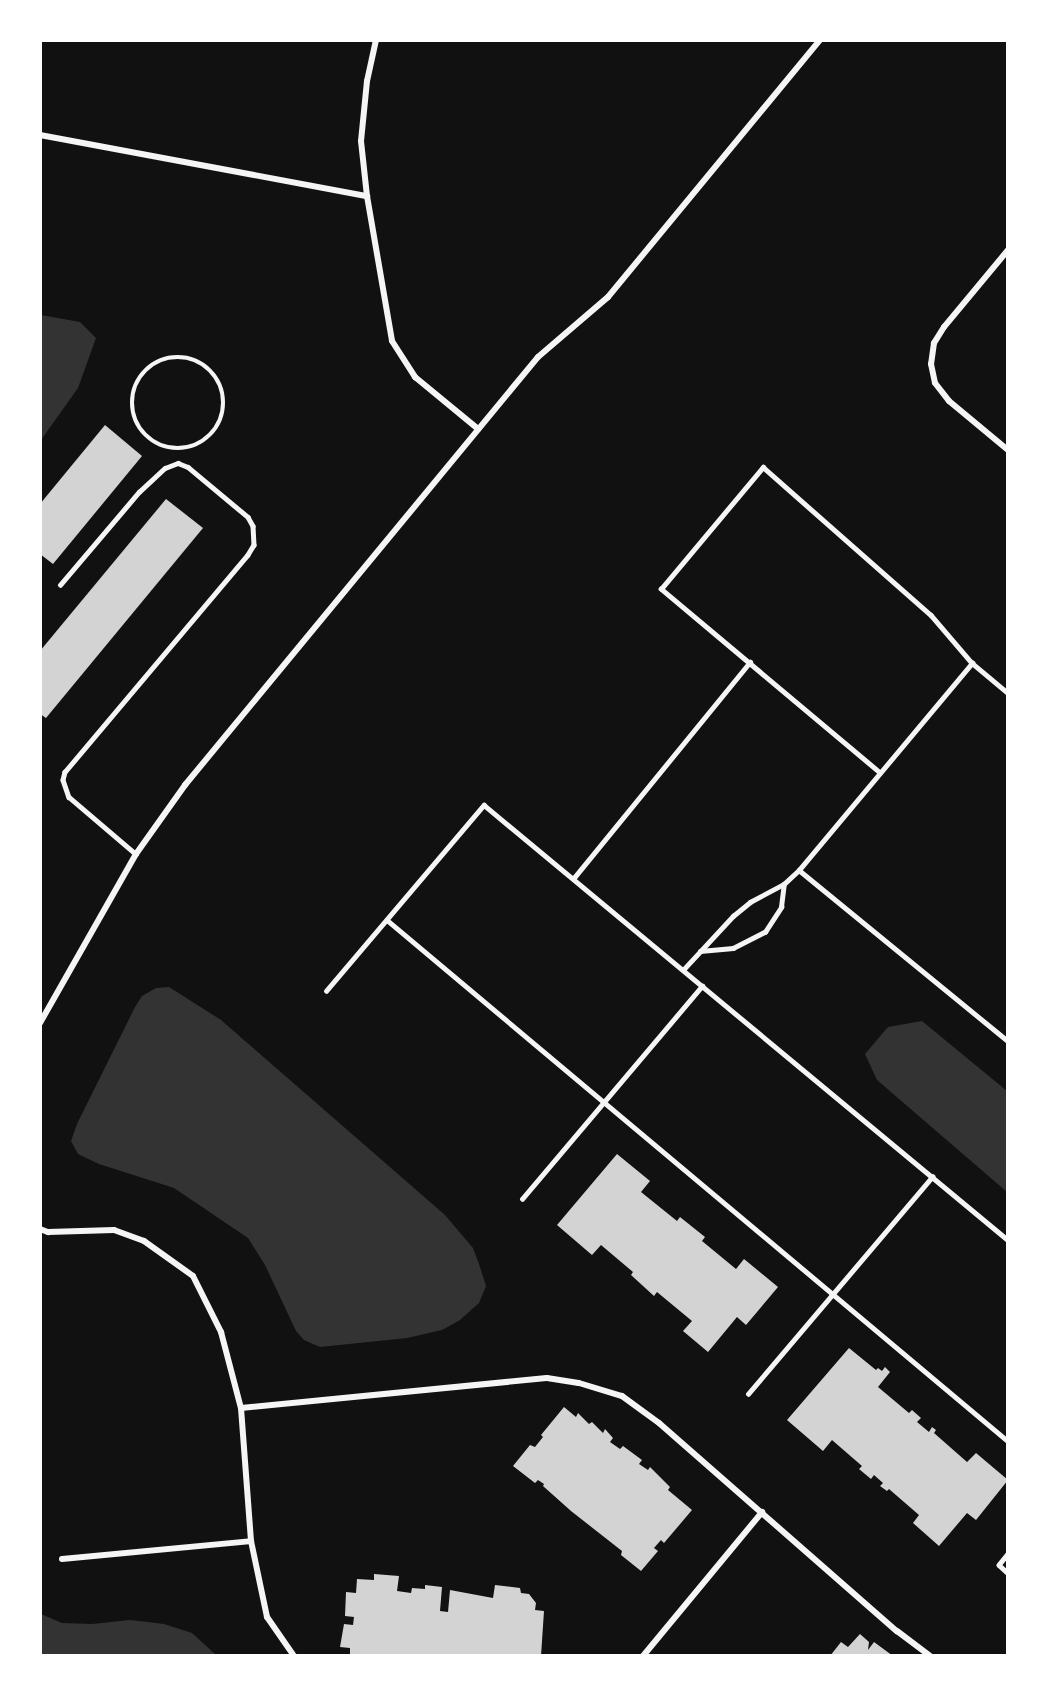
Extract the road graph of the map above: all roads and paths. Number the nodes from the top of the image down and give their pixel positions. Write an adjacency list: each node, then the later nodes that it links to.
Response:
1 (376, 40): 4 (street)
2 (820, 40): 6 (street)
3 (40, 135): 4 (street)
4 (367, 195): 6 (street)
5 (1008, 250): 8 (street)
6 (478, 429): 15 (street)
7 (178, 449): 7 (lane); 9 (lane)
8 (1008, 450)
9 (178, 464): 10 (lane); 15 (lane)
10 (60, 585)
11 (750, 662): 12 (lane); 14 (lane); 17 (lane)
12 (972, 663): 13 (lane); 14 (lane)
13 (1008, 693)
14 (880, 773): 16 (lane)
15 (136, 854): 24 (street)
16 (799, 870): 18 (lane); 25 (lane)
17 (573, 879): 19 (lane); 21 (lane)
18 (784, 884): 20 (lane); 20 (lane)
19 (387, 920): 23 (lane); 26 (lane)
20 (700, 951): 21 (lane)
21 (683, 970): 22 (lane)
22 (702, 986): 26 (lane); 27 (lane)
23 (326, 991)
24 (40, 1023)
25 (1008, 1041)
26 (604, 1101): 28 (lane); 31 (lane)
27 (932, 1177): 30 (lane); 31 (lane)
28 (522, 1199)
29 (40, 1229): 33 (street)
30 (1008, 1240)
31 (832, 1294): 32 (lane); 34 (lane)
32 (748, 1394)
33 (241, 1408): 35 (street); 36 (street)
34 (1008, 1441)
35 (762, 1512): 41 (street); 42 (street)
36 (251, 1541): 38 (street); 40 (street)
37 (1008, 1554): 39 (lane)
38 (62, 1559)
39 (1008, 1572)
40 (294, 1656)
41 (642, 1656)
42 (930, 1656)

